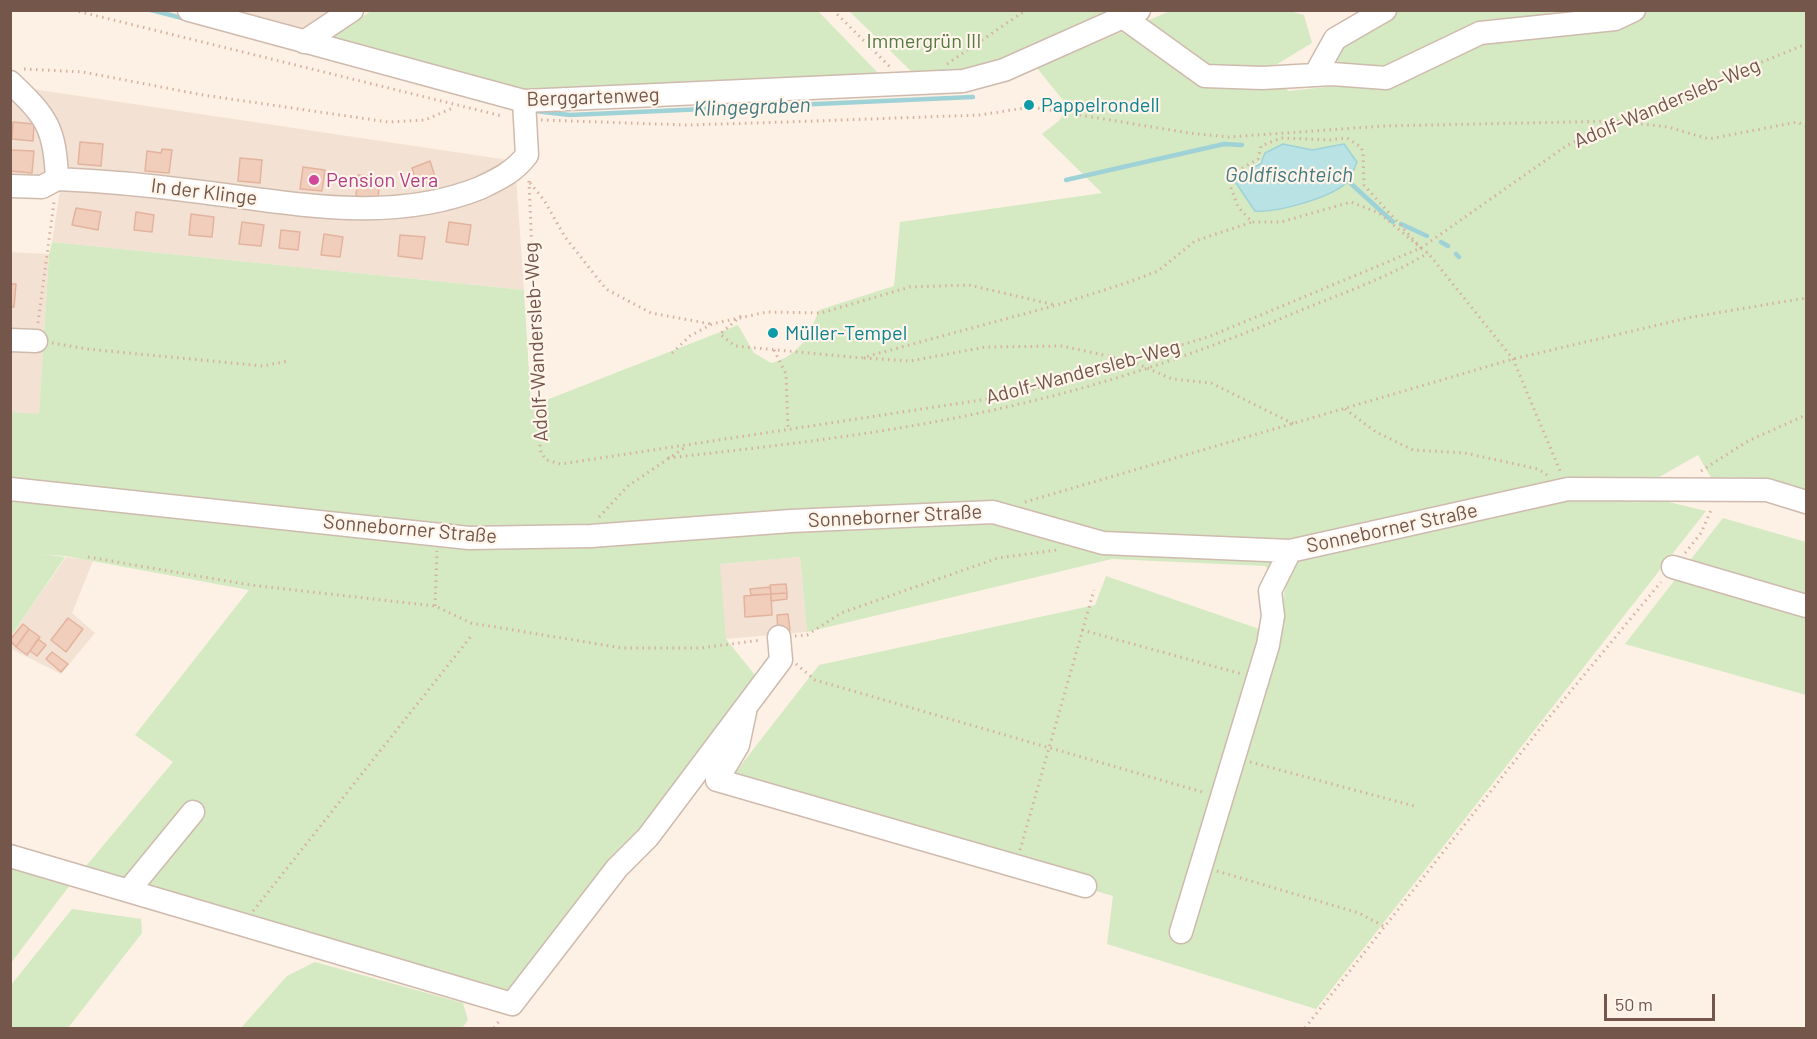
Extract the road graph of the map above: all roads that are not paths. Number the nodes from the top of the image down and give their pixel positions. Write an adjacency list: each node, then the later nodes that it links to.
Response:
1 (189, 10): 6 (street, Berggartenweg)
2 (352, 10): 6 (street)
3 (1385, 10): 7 (street)
4 (1634, 10): 7 (street)
5 (1131, 14): 7 (street); 9 (street, Berggartenweg)
6 (304, 42): 9 (street, Berggartenweg)
7 (1315, 75)
8 (16, 76): 10 (street)
9 (524, 101): 10 (street, In der Klinge)
10 (57, 179): 11 (street, In der Klinge)
11 (10, 186)
12 (10, 340): 13 (street)
13 (36, 341)
14 (10, 489): 16 (street, Sonneborner Straße)
15 (1806, 502): 16 (street, Sonneborner Straße)
16 (1290, 550): 25 (street)
17 (1673, 567): 18 (street)
18 (1806, 606)
19 (779, 637): 20 (street)
20 (745, 707): 23 (street); 24 (street)
21 (193, 812): 24 (street)
22 (10, 856): 24 (street)
23 (1085, 886)
24 (129, 890)
25 (1181, 932)

